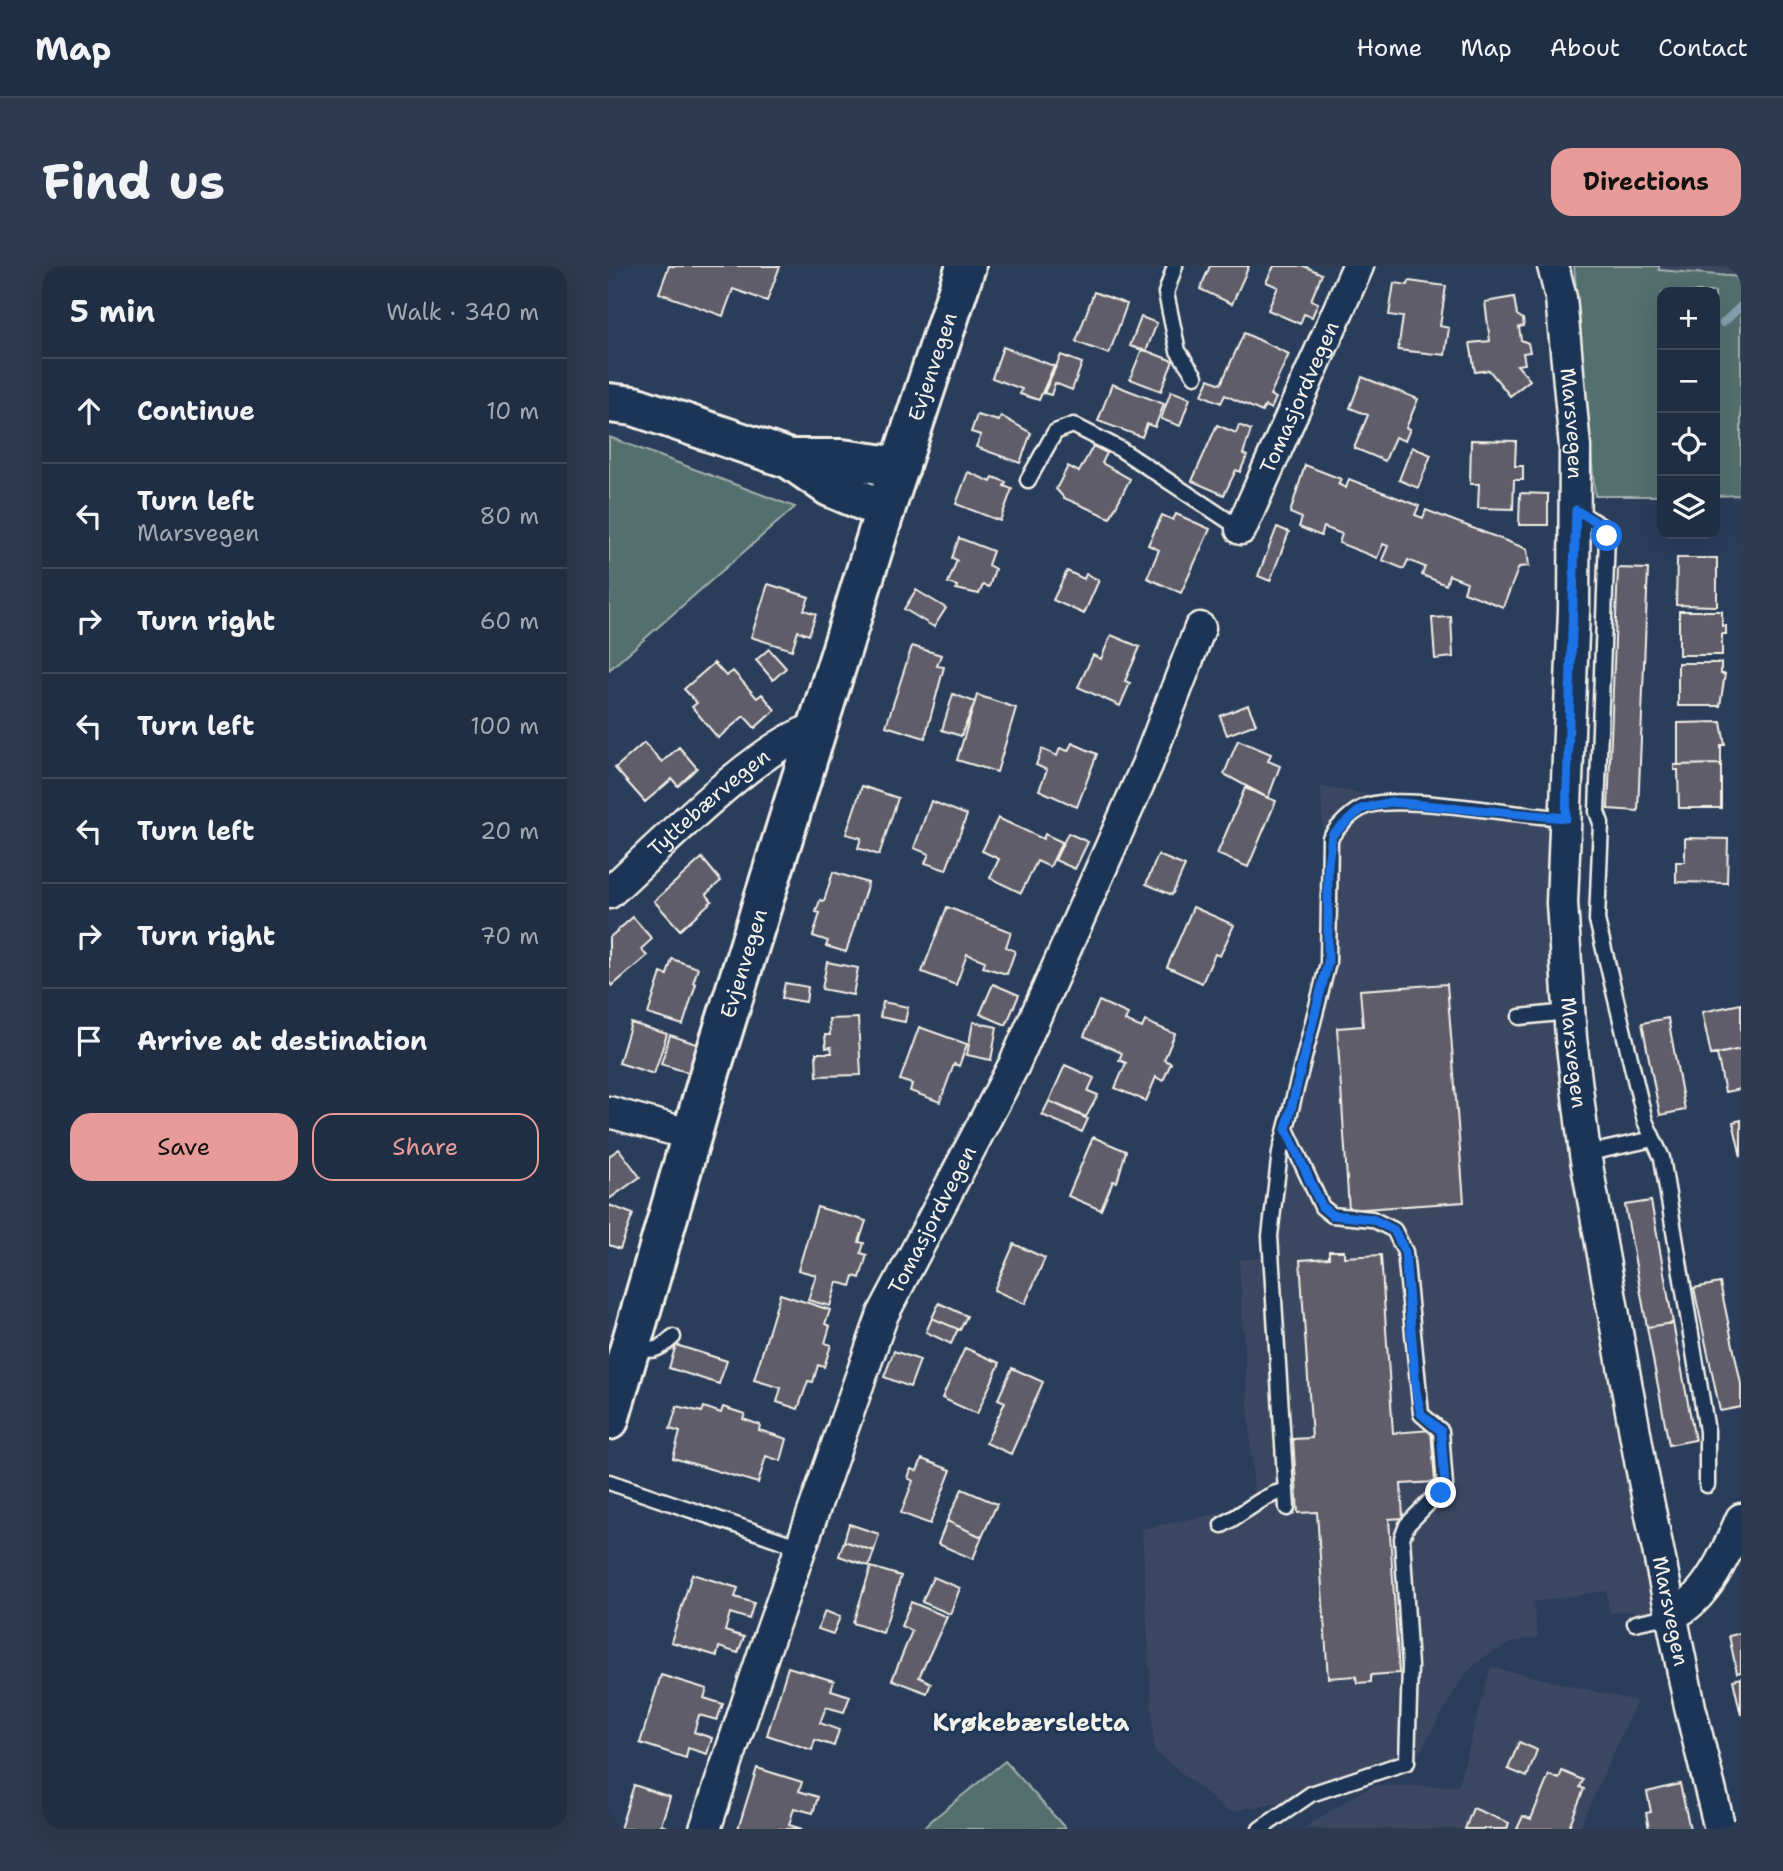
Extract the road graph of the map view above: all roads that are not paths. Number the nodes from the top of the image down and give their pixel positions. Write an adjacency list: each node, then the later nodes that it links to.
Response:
1 (966, 266): 8 (street, Evjenvegen)
2 (1175, 266): 5 (lane)
3 (1358, 266): 12 (street, Tomasjordvegen)
4 (1553, 266): 11 (street, Marsvegen)
5 (1195, 376)
6 (617, 400): 7 (street)
7 (790, 459): 8 (street); 10 (street)
8 (899, 467): 10 (street, Evjenvegen)
9 (1028, 480): 12 (lane)
10 (885, 510): 14 (street, Evjenvegen)
11 (1576, 510): 15 (street, Marsvegen); 22 (lane)
12 (1241, 529)
13 (1200, 628): 33 (street, Tomasjordvegen)
14 (818, 728): 16 (street, Tyttebærvegen); 21 (street, Evjenvegen)
15 (1566, 818): 17 (street, Marsvegen); 20 (lane)
16 (609, 893)
17 (1568, 1012): 18 (lane); 23 (street, Marsvegen)
18 (1520, 1017)
19 (609, 1112): 21 (street)
20 (1286, 1129): 29 (lane); 37 (lane)
21 (692, 1135): 25 (street, Evjenvegen)
22 (1653, 1139): 23 (lane); 28 (lane)
23 (1585, 1154): 34 (street, Marsvegen)
24 (673, 1338): 25 (lane)
25 (631, 1345): 26 (street, Evjenvegen)
26 (609, 1420)
27 (609, 1482): 33 (lane)
28 (1707, 1485)
29 (1286, 1490): 30 (lane); 32 (lane)
30 (1287, 1508)
31 (1741, 1519): 34 (street)
32 (1222, 1525)
33 (800, 1548): 36 (street, Tomasjordvegen)
34 (1672, 1615): 35 (lane); 38 (street, Marsvegen)
35 (1635, 1623)
36 (705, 1829)
37 (1260, 1829)
38 (1720, 1829)

